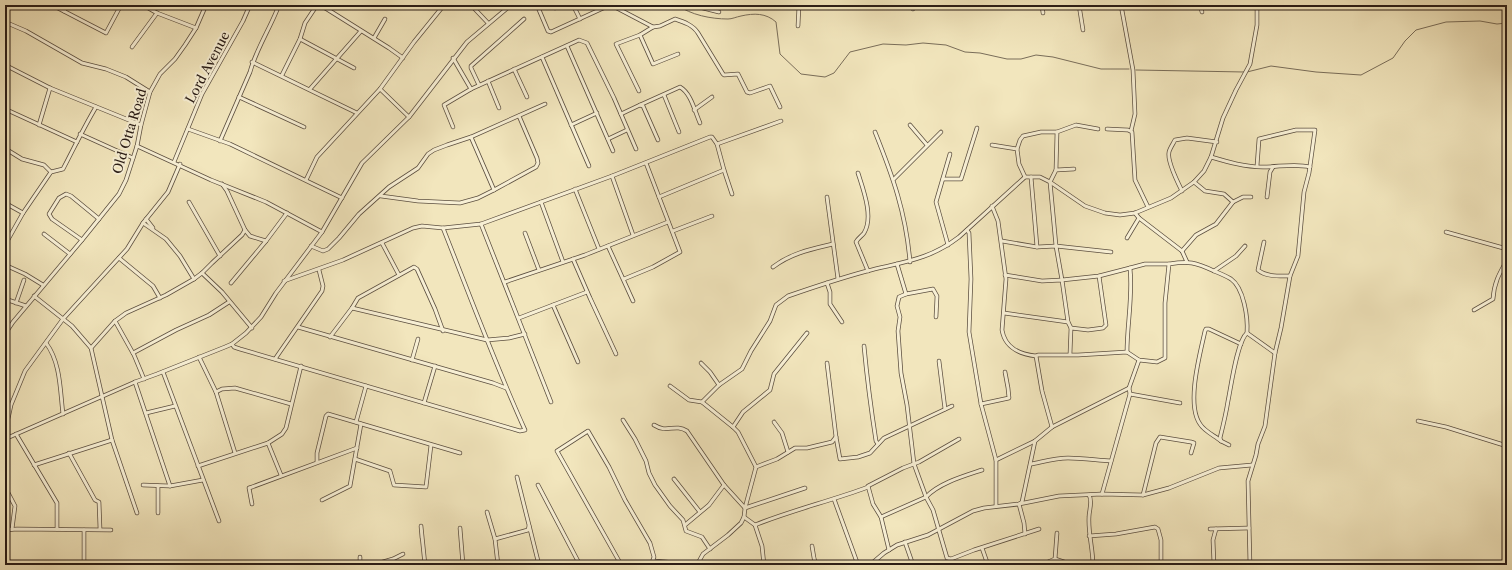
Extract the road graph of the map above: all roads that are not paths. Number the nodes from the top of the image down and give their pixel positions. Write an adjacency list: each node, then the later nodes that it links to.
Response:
1 (52, 5): 24 (street)
2 (67, 5): 24 (street)
3 (121, 5): 24 (street)
4 (143, 5): 27 (street)
5 (206, 5): 36 (street, Old Otta Road)
6 (250, 5): 87 (street, Lord Avenue)
7 (322, 5): 38 (street); 41 (street)
8 (444, 5): 47 (street)
9 (471, 5): 33 (street)
10 (511, 5): 33 (street)
11 (537, 5): 31 (street)
12 (561, 5): 22 (street)
13 (573, 5): 31 (street)
14 (611, 5): 31 (street); 35 (street)
15 (695, 5): 25 (street)
16 (799, 5): 34 (street)
17 (1042, 5): 28 (street)
18 (1079, 5): 37 (street)
19 (1121, 5): 91 (street)
20 (1200, 5): 26 (street)
21 (1258, 5): 102 (street)
22 (555, 8)
23 (277, 10): 49 (street)
24 (64, 11)
25 (719, 12)
26 (1202, 12)
27 (157, 13): 36 (street); 43 (street)
28 (1043, 13)
29 (385, 19): 40 (street)
30 (524, 19): 55 (street)
31 (580, 19)
32 (5, 22): 61 (street)
33 (488, 23): 48 (street)
34 (798, 26)
35 (653, 27): 39 (street); 69 (street)
36 (196, 28): 61 (street, Old Otta Road)
37 (1083, 30)
38 (361, 31): 40 (street); 46 (street)
39 (640, 35): 44 (street); 60 (street)
40 (374, 38): 47 (street)
41 (300, 39): 46 (street); 53 (street)
42 (567, 46): 45 (street); 74 (street); 75 (street)
43 (132, 47)
44 (678, 54)
45 (542, 57): 52 (street); 82 (street)
46 (337, 58): 51 (street); 57 (street)
47 (403, 58): 58 (street)
48 (453, 58): 59 (street); 77 (street)
49 (252, 62): 53 (street); 63 (street)
50 (5, 66): 56 (street)
51 (354, 68)
52 (514, 69): 54 (street); 64 (street)
53 (282, 76): 57 (street)
54 (488, 81): 55 (street); 70 (street)
55 (479, 85): 59 (street)
56 (50, 88): 68 (street); 80 (street)
57 (310, 89): 73 (street)
58 (380, 89): 73 (street); 77 (street)
59 (471, 89): 85 (street)
60 (639, 91)
61 (150, 92): 81 (street, Old Otta Road)
62 (664, 95): 67 (street); 72 (street); 92 (street)
63 (239, 97): 84 (street); 100 (street)
64 (527, 97)
65 (712, 98): 72 (street)
66 (545, 104): 76 (street)
67 (640, 105): 75 (street); 99 (street)
68 (96, 107): 81 (street); 96 (street)
69 (780, 107)
70 (500, 108)
71 (5, 109): 80 (street)
72 (694, 110): 79 (street)
73 (357, 113): 131 (street)
74 (597, 113): 82 (street); 98 (street)
75 (621, 114): 90 (street)
76 (519, 116): 97 (street); 136 (street)
77 (409, 117): 143 (street)
78 (781, 121): 103 (street)
79 (700, 123)
80 (39, 125): 101 (street)
81 (141, 125): 106 (street, Old Otta Road)
82 (571, 125): 117 (street)
83 (910, 125): 104 (street)
84 (304, 127)
85 (453, 127)
86 (977, 128): 130 (street)
87 (188, 129): 100 (street); 114 (street, Lord Avenue)
88 (1098, 129): 95 (street)
89 (1107, 129): 91 (street)
90 (627, 130): 98 (street); 107 (street)
91 (1131, 131): 150 (street)
92 (679, 132)
93 (874, 132): 129 (street)
94 (941, 132): 104 (street)
95 (1057, 132): 108 (street); 123 (street)
96 (80, 134): 101 (street); 113 (street)
97 (471, 137): 136 (street); 139 (street)
98 (608, 139): 110 (street)
99 (658, 140)
100 (220, 141): 131 (street)
101 (78, 142): 124 (street)
102 (1217, 142): 112 (street); 137 (street)
103 (717, 144): 115 (street); 122 (street)
104 (927, 145): 129 (street)
105 (992, 145): 108 (street)
106 (137, 146): 113 (street, Old Otta Road); 114 (street)
107 (636, 149)
108 (1017, 149): 127 (street)
109 (5, 151): 124 (street)
110 (613, 151)
111 (950, 154): 130 (street)
112 (1211, 157): 118 (street); 133 (street)
113 (133, 158): 156 (street, Old Otta Road)
114 (174, 162): 116 (street)
115 (646, 162): 126 (street); 140 (street)
116 (180, 164): 134 (street); 157 (street)
117 (589, 166)
118 (1256, 166): 119 (street); 120 (street)
119 (1273, 167): 120 (street); 142 (street)
120 (1310, 167): 215 (street)
121 (1074, 169): 123 (street)
122 (724, 170): 138 (street); 140 (street)
123 (1056, 170): 132 (street)
124 (51, 172): 151 (street)
125 (858, 173): 209 (street)
126 (612, 176): 135 (street); 172 (street)
127 (1025, 177): 128 (street); 149 (street)
128 (1031, 177): 132 (street); 188 (street)
129 (894, 179): 199 (street)
130 (943, 179): 183 (street)
131 (306, 180): 143 (street)
132 (1050, 182): 153 (street); 186 (street)
133 (1194, 182): 137 (street); 147 (street)
134 (222, 184): 152 (street); 162 (street)
135 (575, 189): 146 (street); 189 (street)
136 (494, 190): 139 (street)
137 (1182, 191): 150 (street)
138 (732, 194)
139 (381, 196): 184 (street)
140 (659, 197): 158 (street)
141 (1251, 197): 147 (street)
142 (1267, 197)
143 (342, 198): 166 (street)
144 (828, 198): 181 (street)
145 (189, 202): 194 (street)
146 (541, 202): 160 (street); 198 (street)
147 (1234, 202): 191 (street)
148 (5, 203): 151 (street)
149 (992, 206): 163 (street); 178 (street)
150 (1148, 207): 153 (street)
151 (24, 213): 175 (street)
152 (287, 213): 166 (street); 177 (street)
153 (1135, 213): 155 (street)
154 (712, 216): 164 (street)
155 (1139, 218): 174 (street); 191 (street)
156 (99, 219): 176 (street, Old Otta Road); 176 (street)
157 (146, 220): 159 (street); 165 (street)
158 (668, 222): 164 (street); 172 (street)
159 (143, 223): 165 (street); 195 (street)
160 (481, 224): 161 (street); 222 (street)
161 (443, 228): 180 (street); 255 (street)
162 (245, 230): 171 (street); 173 (street)
163 (967, 230): 183 (street); 294 (street)
164 (673, 231): 217 (street)
165 (157, 232): 216 (street)
166 (322, 232): 184 (street)
167 (1446, 232): 190 (street)
168 (525, 233): 207 (street)
169 (44, 234): 193 (street)
170 (5, 235): 175 (street)
171 (242, 235): 173 (street); 194 (street)
172 (633, 235): 185 (street)
173 (250, 236): 177 (street)
174 (1127, 238)
175 (8, 239): 182 (street)
176 (82, 240): 193 (street, Old Otta Road)
177 (266, 241): 223 (street)
178 (1002, 241): 188 (street); 213 (street)
179 (1264, 242): 215 (street)
180 (382, 243): 206 (street); 212 (street)
181 (833, 244): 204 (street); 218 (street)
182 (5, 245)
183 (948, 245): 199 (street)
184 (311, 246): 221 (street)
185 (608, 246): 189 (street); 217 (street)
186 (1056, 246): 188 (street); 192 (street); 220 (street)
187 (1245, 246): 208 (street)
188 (1037, 248)
189 (599, 249): 196 (street)
190 (1507, 249)
191 (1182, 251): 200 (street)
192 (1111, 252)
193 (70, 254): 225 (street, Old Otta Road)
194 (220, 256): 211 (street)
195 (119, 258): 229 (street); 241 (street)
196 (573, 259): 198 (street); 226 (street)
197 (1507, 260): 237 (street)
198 (563, 262): 207 (street)
199 (910, 262): 201 (street)
200 (1187, 262): 202 (street); 208 (street)
201 (897, 264): 209 (street); 227 (street)
202 (1169, 264): 205 (street); 270 (street)
203 (6, 265): 210 (street); 225 (street)
204 (773, 267)
205 (1130, 268): 214 (street); 261 (street)
206 (319, 270): 221 (street); 245 (street)
207 (539, 270): 222 (street)
208 (1214, 270): 250 (street)
209 (868, 271): 218 (street)
210 (5, 273)
211 (202, 273): 216 (street); 233 (street)
212 (399, 275): 236 (street); 248 (street)
213 (1005, 275): 220 (street); 238 (street)
214 (1099, 276): 220 (street); 247 (street)
215 (1290, 276): 263 (street)
216 (194, 279): 229 (street)
217 (624, 279): 231 (street)
218 (838, 279): 224 (street)
219 (24, 280): 232 (street)
220 (1062, 280): 244 (street)
221 (284, 281): 246 (street)
222 (505, 282): 240 (street)
223 (231, 283)
224 (828, 283): 243 (street); 281 (street)
225 (43, 285): 228 (street, Old Otta Road)
226 (587, 292): 234 (street); 264 (street)
227 (906, 294): 239 (street); 306 (street)
228 (34, 296): 235 (street, Old Otta Road); 241 (street)
229 (160, 298): 242 (street)
230 (5, 299): 232 (street)
231 (633, 301)
232 (16, 302): 235 (street)
233 (229, 302): 246 (street); 262 (street)
234 (553, 305): 240 (street); 272 (street)
235 (26, 306): 251 (street, Old Otta Road)
236 (352, 308): 248 (street); 253 (street)
237 (1474, 310)
238 (1004, 313): 244 (street); 266 (street)
239 (936, 317)
240 (519, 318): 252 (street)
241 (63, 319): 256 (street); 260 (street)
242 (115, 321): 260 (street); 262 (street)
243 (842, 322)
244 (1068, 322): 247 (street)
245 (298, 327): 253 (street); 268 (street)
246 (252, 328): 257 (street)
247 (1071, 328): 265 (street)
248 (443, 331): 255 (street)
249 (808, 333): 307 (street)
250 (1247, 333): 258 (street); 263 (street)
251 (5, 334)
252 (526, 334): 255 (street); 289 (street)
253 (330, 337): 269 (street)
254 (418, 339): 269 (street)
255 (487, 340): 284 (street)
256 (46, 343): 299 (street); 311 (street)
257 (232, 344): 267 (street); 268 (street)
258 (1241, 344): 315 (street); 315 (street)
259 (864, 346): 317 (street)
260 (90, 348): 288 (street)
261 (1127, 352): 265 (street); 270 (street)
262 (133, 353): 279 (street)
263 (1275, 353): 334 (street)
264 (616, 354)
265 (1070, 354): 266 (street)
266 (1036, 356): 308 (street)
267 (199, 357): 277 (street); 286 (street)
268 (275, 359): 275 (street)
269 (412, 360): 276 (street)
270 (1139, 360): 285 (street)
271 (939, 361): 297 (street)
272 (578, 362)
273 (701, 363): 281 (street)
274 (827, 363): 310 (street)
275 (301, 366): 282 (street); 293 (street)
276 (435, 366): 284 (street); 291 (street)
277 (163, 372): 279 (street); 295 (street)
278 (1005, 372): 294 (street)
279 (144, 379): 280 (street)
280 (135, 382): 288 (street); 298 (street)
281 (719, 385): 290 (street)
282 (366, 386): 291 (street); 302 (street)
283 (670, 386): 290 (street)
284 (506, 388): 291 (street)
285 (1129, 388): 287 (street); 308 (street)
286 (216, 392): 293 (street); 326 (street)
287 (1130, 394): 292 (street); 329 (street)
288 (101, 396): 299 (street); 312 (street)
289 (551, 402)
290 (702, 402): 307 (street)
291 (424, 403)
292 (1180, 403)
293 (291, 404): 316 (street)
294 (981, 404): 328 (street)
295 (176, 406): 298 (street); 335 (street)
296 (952, 406): 297 (street)
297 (945, 409): 306 (street)
298 (146, 413): 346 (street)
299 (62, 414): 309 (street)
300 (623, 420): 367 (street)
301 (1418, 421): 320 (street)
302 (356, 422): 304 (street); 330 (street)
303 (774, 422): 322 (street)
304 (361, 424): 318 (street); 321 (street)
305 (654, 425): 344 (street)
306 (908, 425): 317 (street); 331 (street)
307 (733, 427): 336 (street)
308 (1052, 427): 314 (street)
309 (16, 434): 311 (street); 333 (street)
310 (836, 437): 317 (street); 322 (street)
311 (6, 438)
312 (112, 440): 323 (street); 362 (street)
313 (959, 440): 331 (street)
314 (1035, 441): 328 (street); 332 (street)
315 (1221, 441): 319 (street)
316 (268, 443): 326 (street); 338 (street)
317 (878, 444)
318 (431, 445): 324 (street); 327 (street)
319 (1229, 445)
320 (1507, 446)
321 (357, 448): 327 (street); 330 (street)
322 (788, 452): 336 (street)
323 (69, 453): 333 (street); 374 (street)
324 (460, 453)
325 (1191, 453): 351 (street)
326 (235, 454): 335 (street)
327 (355, 459): 355 (street)
328 (996, 460): 358 (street)
329 (1111, 461): 332 (street); 350 (street)
330 (317, 462): 338 (street)
331 (914, 464): 349 (street); 352 (street)
332 (1030, 464): 357 (street)
333 (34, 465): 373 (street)
334 (1252, 465): 351 (street); 371 (street)
335 (198, 466): 341 (street)
336 (756, 467): 359 (street)
337 (982, 470): 352 (street)
338 (281, 475): 356 (street)
339 (517, 477): 369 (street)
340 (674, 479): 361 (street)
341 (203, 480): 346 (street); 366 (street)
342 (142, 485): 345 (street)
343 (538, 485): 405 (street)
344 (724, 485): 359 (street); 361 (street)
345 (158, 486): 346 (street); 363 (street)
346 (170, 486)
347 (5, 488): 372 (street)
348 (805, 488): 359 (street)
349 (868, 488): 354 (street); 365 (street)
350 (1102, 494): 351 (street); 353 (street)
351 (1143, 495)
352 (926, 497): 365 (street); 380 (street)
353 (1090, 497): 357 (street); 384 (street)
354 (834, 499): 368 (street); 412 (street)
355 (322, 500)
356 (252, 504)
357 (1018, 504): 358 (street); 383 (street)
358 (996, 506): 380 (street)
359 (745, 508): 364 (street)
360 (487, 512): 386 (street)
361 (700, 512): 367 (street)
362 (137, 513)
363 (158, 513)
364 (744, 517): 368 (street); 390 (street)
365 (881, 517): 391 (street)
366 (219, 521)
367 (685, 525): 390 (street)
368 (755, 525): 410 (street)
369 (529, 526): 386 (street); 394 (street)
370 (460, 528): 401 (street)
371 (1249, 528): 381 (street); 421 (street)
372 (12, 529): 373 (street); 377 (street)
373 (57, 529): 378 (street)
374 (100, 529): 378 (street); 379 (street)
375 (1039, 529): 383 (street)
376 (1210, 529): 381 (street)
377 (5, 530)
378 (84, 530): 397 (street)
379 (111, 530)
380 (939, 530): 387 (street); 389 (street)
381 (1216, 530): 420 (street)
382 (1057, 533): 395 (street)
383 (1026, 534): 389 (street)
384 (1089, 536): 418 (street); 419 (street)
385 (422, 538): 400 (street)
386 (495, 539): 402 (street)
387 (905, 542): 391 (street); 414 (street)
388 (812, 546): 411 (street)
389 (982, 548): 415 (street)
390 (710, 550): 409 (street)
391 (889, 550): 413 (street)
392 (403, 554): 399 (street)
393 (360, 557): 398 (street)
394 (538, 559): 403 (street); 404 (street)
395 (1055, 559): 416 (street); 417 (street)
396 (654, 561): 406 (street); 407 (street); 408 (street)
397 (84, 565)
398 (360, 565)
399 (372, 565)
400 (425, 565)
401 (463, 565)
402 (498, 565)
403 (535, 565)
404 (539, 565)
405 (580, 565)
406 (617, 565)
407 (652, 565)
408 (687, 565)
409 (697, 565)
410 (764, 565)
411 (816, 565)
412 (858, 565)
413 (870, 565)
414 (913, 565)
415 (988, 565)
416 (1041, 565)
417 (1065, 565)
418 (1093, 565)
419 (1161, 565)
420 (1214, 565)
421 (1250, 565)

